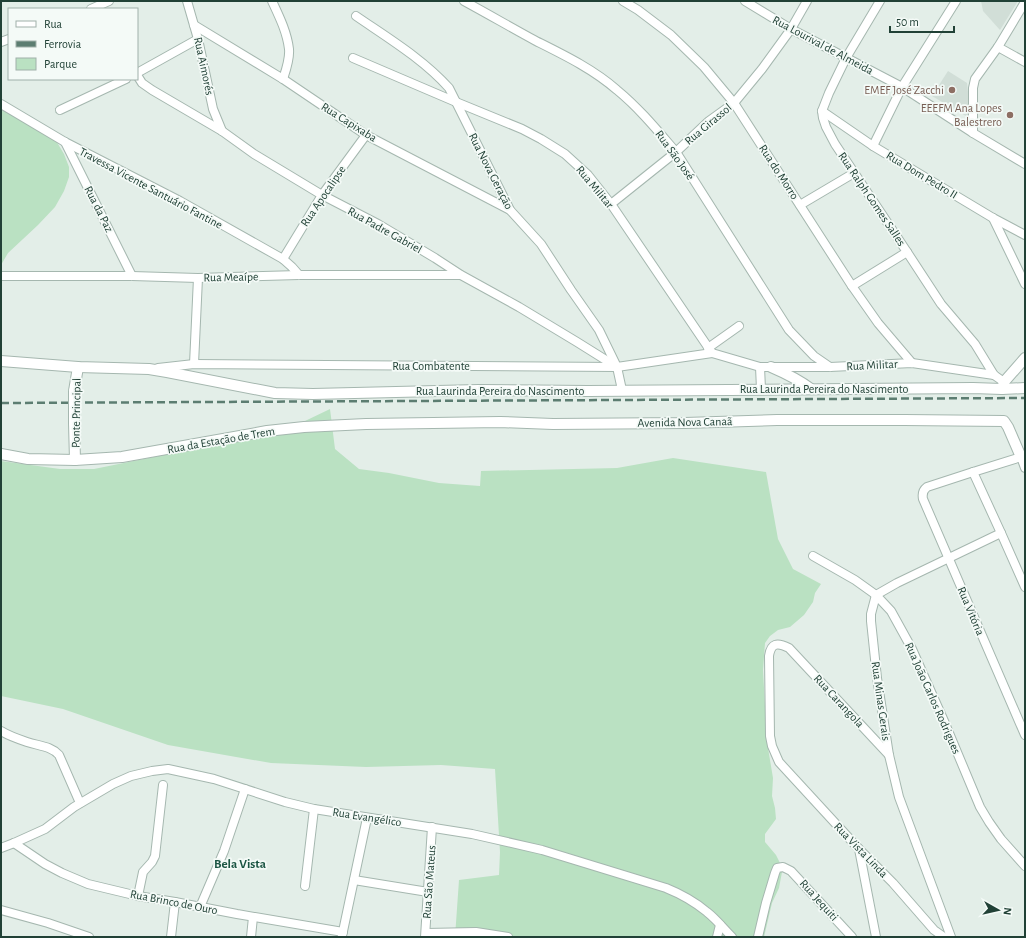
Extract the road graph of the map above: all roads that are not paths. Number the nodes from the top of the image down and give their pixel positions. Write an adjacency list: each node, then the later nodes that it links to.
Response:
1 (109, 1): 11 (street)
2 (187, 1): 13 (street, Rua Aimorés)
3 (272, 1): 22 (street)
4 (464, 1): 35 (street, Rua São José)
5 (623, 1): 26 (street, Rua do Morro)
6 (745, 1): 14 (street, Rua Lourival de Almeida)
7 (807, 1): 14 (street, Rua Girassol)
8 (880, 1): 18 (street)
9 (956, 1): 24 (street)
10 (1025, 2): 16 (street)
11 (93, 8)
12 (356, 16): 25 (street, Rua Nova Geração)
13 (194, 25): 15 (street, Rua Aimorés); 22 (street, Rua Capixaba)
14 (791, 29): 18 (street, Rua Lourival de Almeida); 26 (street, Rua Girassol)
15 (198, 39): 20 (street); 30 (street, Rua Aimorés)
16 (998, 47): 19 (street); 31 (street)
17 (353, 58): 25 (street, Rua Militar)
18 (846, 58): 24 (street, Rua Lourival de Almeida); 29 (street)
19 (1025, 62)
20 (138, 73)
21 (138, 76): 30 (street, Rua Padre Gabriel)
22 (282, 79): 32 (street, Rua Capixaba)
23 (124, 80): 28 (street)
24 (902, 87): 31 (street, Rua Lourival de Almeida); 34 (street)
25 (456, 102): 39 (street, Rua Militar); 41 (street, Rua Nova Geração)
26 (734, 103): 35 (street, Rua Girassol); 40 (street, Rua do Morro)
27 (1, 104): 33 (street, Travessa Vicente Santuário Fantine)
28 (60, 110)
29 (822, 111): 34 (street, Rua Dom Pedro II); 37 (street, Rua Ralph Gomes Salles)
30 (222, 131): 38 (street, Rua Padre Gabriel)
31 (973, 133): 36 (street, Rua Lourival de Almeida)
32 (366, 135): 38 (street, Rua Apocalipse); 41 (street, Rua Capixaba)
33 (65, 142): 45 (street, Travessa Vicente Santuário Fantine); 49 (street, Rua da Paz)
34 (873, 146): 42 (street, Rua Dom Pedro II)
35 (676, 152): 39 (street, Rua Girassol); 63 (street, Rua São José)
36 (1025, 164)
37 (854, 173): 40 (street); 44 (street, Rua Ralph Gomes Salles)
38 (322, 195): 45 (street, Rua Apocalipse); 47 (street, Rua Padre Gabriel)
39 (611, 204): 54 (street, Rua Militar)
40 (800, 205): 52 (street, Rua do Morro)
41 (510, 210): 60 (street, Rua Nova Geração)
42 (993, 218): 43 (street, Rua Dom Pedro II); 51 (street)
43 (1025, 235)
44 (907, 252): 52 (street); 65 (street, Rua Ralph Gomes Salles)
45 (283, 259): 46 (street, Travessa Vicente Santuário Fantine)
46 (299, 275): 47 (street, Rua Meaípe); 50 (street, Rua Meaípe)
47 (461, 275): 60 (street, Rua Padre Gabriel)
48 (1, 276): 49 (street, Rua Meaípe)
49 (132, 276): 50 (street, Rua Meaípe)
50 (198, 278): 57 (street)
51 (1025, 284)
52 (852, 286): 58 (street, Rua do Morro)
53 (739, 326): 54 (street)
54 (710, 351): 60 (street, Rua Combatente); 61 (street, Rua Militar)
55 (1025, 358): 66 (street)
56 (1, 361): 59 (street, Rua Laurinda Pereira do Nascimento)
57 (194, 364): 60 (street, Rua Combatente); 64 (street, Rua Combatente)
58 (912, 364): 63 (street, Rua Militar); 65 (street, Rua Militar)
59 (78, 367): 64 (street, Rua Laurinda Pereira do Nascimento); 74 (street, Ponte Principal, bridge)
60 (617, 367): 70 (street)
61 (760, 367): 62 (street, Rua Militar); 68 (street)
62 (771, 367): 63 (street, Rua Militar); 69 (street)
63 (830, 367)
64 (149, 369): 70 (street, Rua Laurinda Pereira do Nascimento)
65 (994, 375): 66 (street, Rua Ralph Gomes Salles)
66 (1003, 386): 67 (street, Rua Laurinda Pereira do Nascimento); 69 (street, Rua Laurinda Pereira do Nascimento)
67 (1025, 388)
68 (761, 389): 69 (street, Rua Laurinda Pereira do Nascimento); 70 (street, Rua Laurinda Pereira do Nascimento)
69 (811, 389)
70 (622, 390)
71 (366, 424): 73 (street, Avenida Nova Canaã); 74 (street, Rua da Estação de Trem)
72 (1, 454): 74 (street, Rua da Estação de Trem)
73 (1023, 457): 75 (street); 76 (street)
74 (76, 460)
75 (1025, 468)
76 (973, 472): 77 (street); 79 (street, Rua Vitória)
77 (1001, 533): 79 (street); 80 (street)
78 (813, 556): 81 (street, Rua João Carlos Rodrigues)
79 (948, 559): 81 (street); 83 (street, Rua Vitória)
80 (1025, 587)
81 (876, 595): 84 (street, Rua Minas Gerais); 95 (street, Rua João Carlos Rodrigues)
82 (1, 731): 88 (street)
83 (1025, 735)
84 (889, 755): 85 (street, Rua Carangola); 117 (street, Rua Minas Gerais)
85 (779, 762): 94 (street, Rua Vista Linda)
86 (163, 785): 99 (street)
87 (245, 789): 88 (street, Rua Evangélico); 89 (street, Rua Evangélico); 101 (street)
88 (80, 803): 93 (street, Rua Evangélico)
89 (314, 809): 90 (street, Rua Evangélico); 97 (street)
90 (367, 818): 91 (street, Rua Evangélico); 96 (street, Rua Brinco de Ouro)
91 (432, 827): 98 (street, Rua São Mateus); 104 (street, Rua Evangélico)
92 (1, 838): 93 (street, Rua Brinco de Ouro)
93 (7, 846): 99 (street, Rua Brinco de Ouro)
94 (859, 849): 115 (street); 116 (street, Rua Vista Linda)
95 (1025, 866)
96 (354, 880): 98 (street); 105 (street, Rua Brinco de Ouro)
97 (305, 886)
98 (428, 892): 106 (street, Rua São Mateus)
99 (138, 896): 100 (street, Rua Brinco de Ouro)
100 (175, 902): 101 (street, Rua Brinco de Ouro); 108 (street)
101 (200, 907): 103 (street, Rua Brinco de Ouro)
102 (1, 910): 107 (street)
103 (253, 917): 105 (street, Rua Brinco de Ouro); 109 (street)
104 (720, 925): 111 (street); 112 (street, Rua Evangélico)
105 (343, 935)
106 (425, 935): 110 (street)
107 (89, 937)
108 (171, 937)
109 (252, 937)
110 (508, 937)
111 (717, 937)
112 (732, 937)
113 (758, 937): 114 (street, Rua Jequiti)
114 (852, 937)
115 (876, 937)
116 (944, 937)
117 (951, 937)

